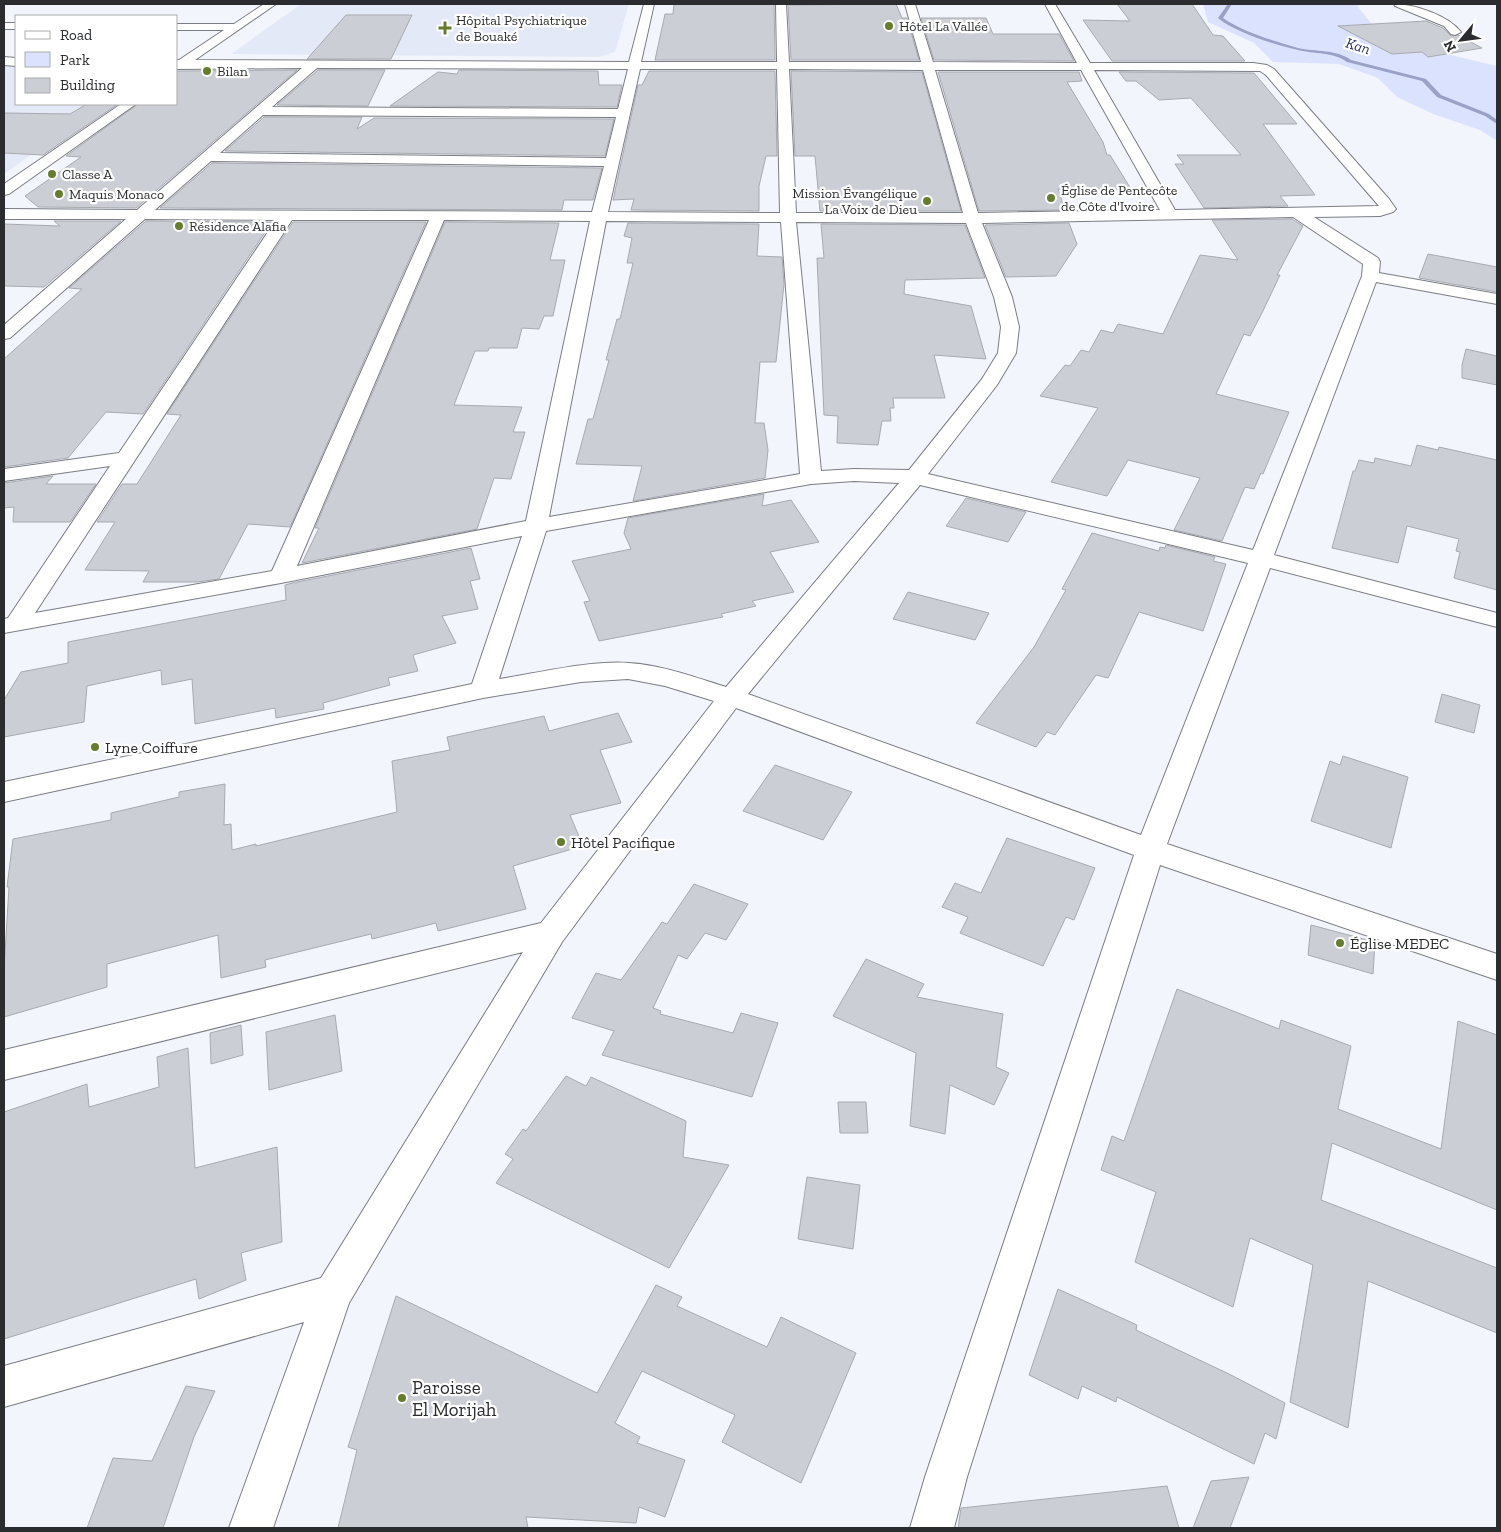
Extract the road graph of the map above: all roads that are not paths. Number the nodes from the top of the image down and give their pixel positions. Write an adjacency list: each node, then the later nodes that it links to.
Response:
1 (271, 4): 8 (street)
2 (649, 4): 11 (street)
3 (781, 4): 12 (street)
4 (910, 4): 14 (street)
5 (1050, 4): 15 (street)
6 (1399, 4): 9 (street)
7 (178, 27): 8 (street)
8 (235, 27): 13 (street)
9 (1455, 32)
10 (315, 64): 11 (street); 13 (street); 17 (street)
11 (634, 64): 12 (street); 18 (street)
12 (784, 65): 14 (street); 29 (street)
13 (178, 66)
14 (928, 66): 15 (street); 30 (street)
15 (1086, 66): 25 (street); 27 (street)
16 (127, 105): 21 (street)
17 (261, 111): 18 (street); 19 (street)
18 (622, 113): 20 (street)
19 (208, 157): 20 (street); 23 (street)
20 (612, 162): 28 (street)
21 (4, 191)
22 (4, 214): 23 (street)
23 (141, 214): 24 (street); 33 (street)
24 (288, 214): 26 (street); 34 (street)
25 (1299, 214): 27 (street); 31 (street)
26 (439, 215): 28 (street); 40 (street)
27 (1170, 215): 30 (street)
28 (599, 216): 29 (street); 38 (street)
29 (788, 217): 30 (street); 37 (street)
30 (972, 218): 36 (street)
31 (1370, 276): 32 (street); 39 (street)
32 (1497, 299)
33 (4, 334)
34 (125, 458): 35 (street); 42 (street)
35 (4, 475)
36 (915, 477): 37 (street); 39 (street); 44 (street)
37 (811, 478): 38 (street)
38 (536, 526): 40 (street); 43 (street)
39 (1261, 559): 41 (street); 46 (street)
40 (281, 576): 42 (street)
41 (1497, 620)
42 (10, 625)
43 (483, 690): 44 (street); 45 (street)
44 (731, 697): 46 (street); 47 (street)
45 (4, 792)
46 (1150, 850): 48 (street); 53 (street)
47 (551, 933): 49 (street); 50 (street)
48 (1497, 967)
49 (4, 1065)
50 (333, 1294): 51 (street); 52 (street)
51 (4, 1387)
52 (251, 1528)
53 (932, 1528)

